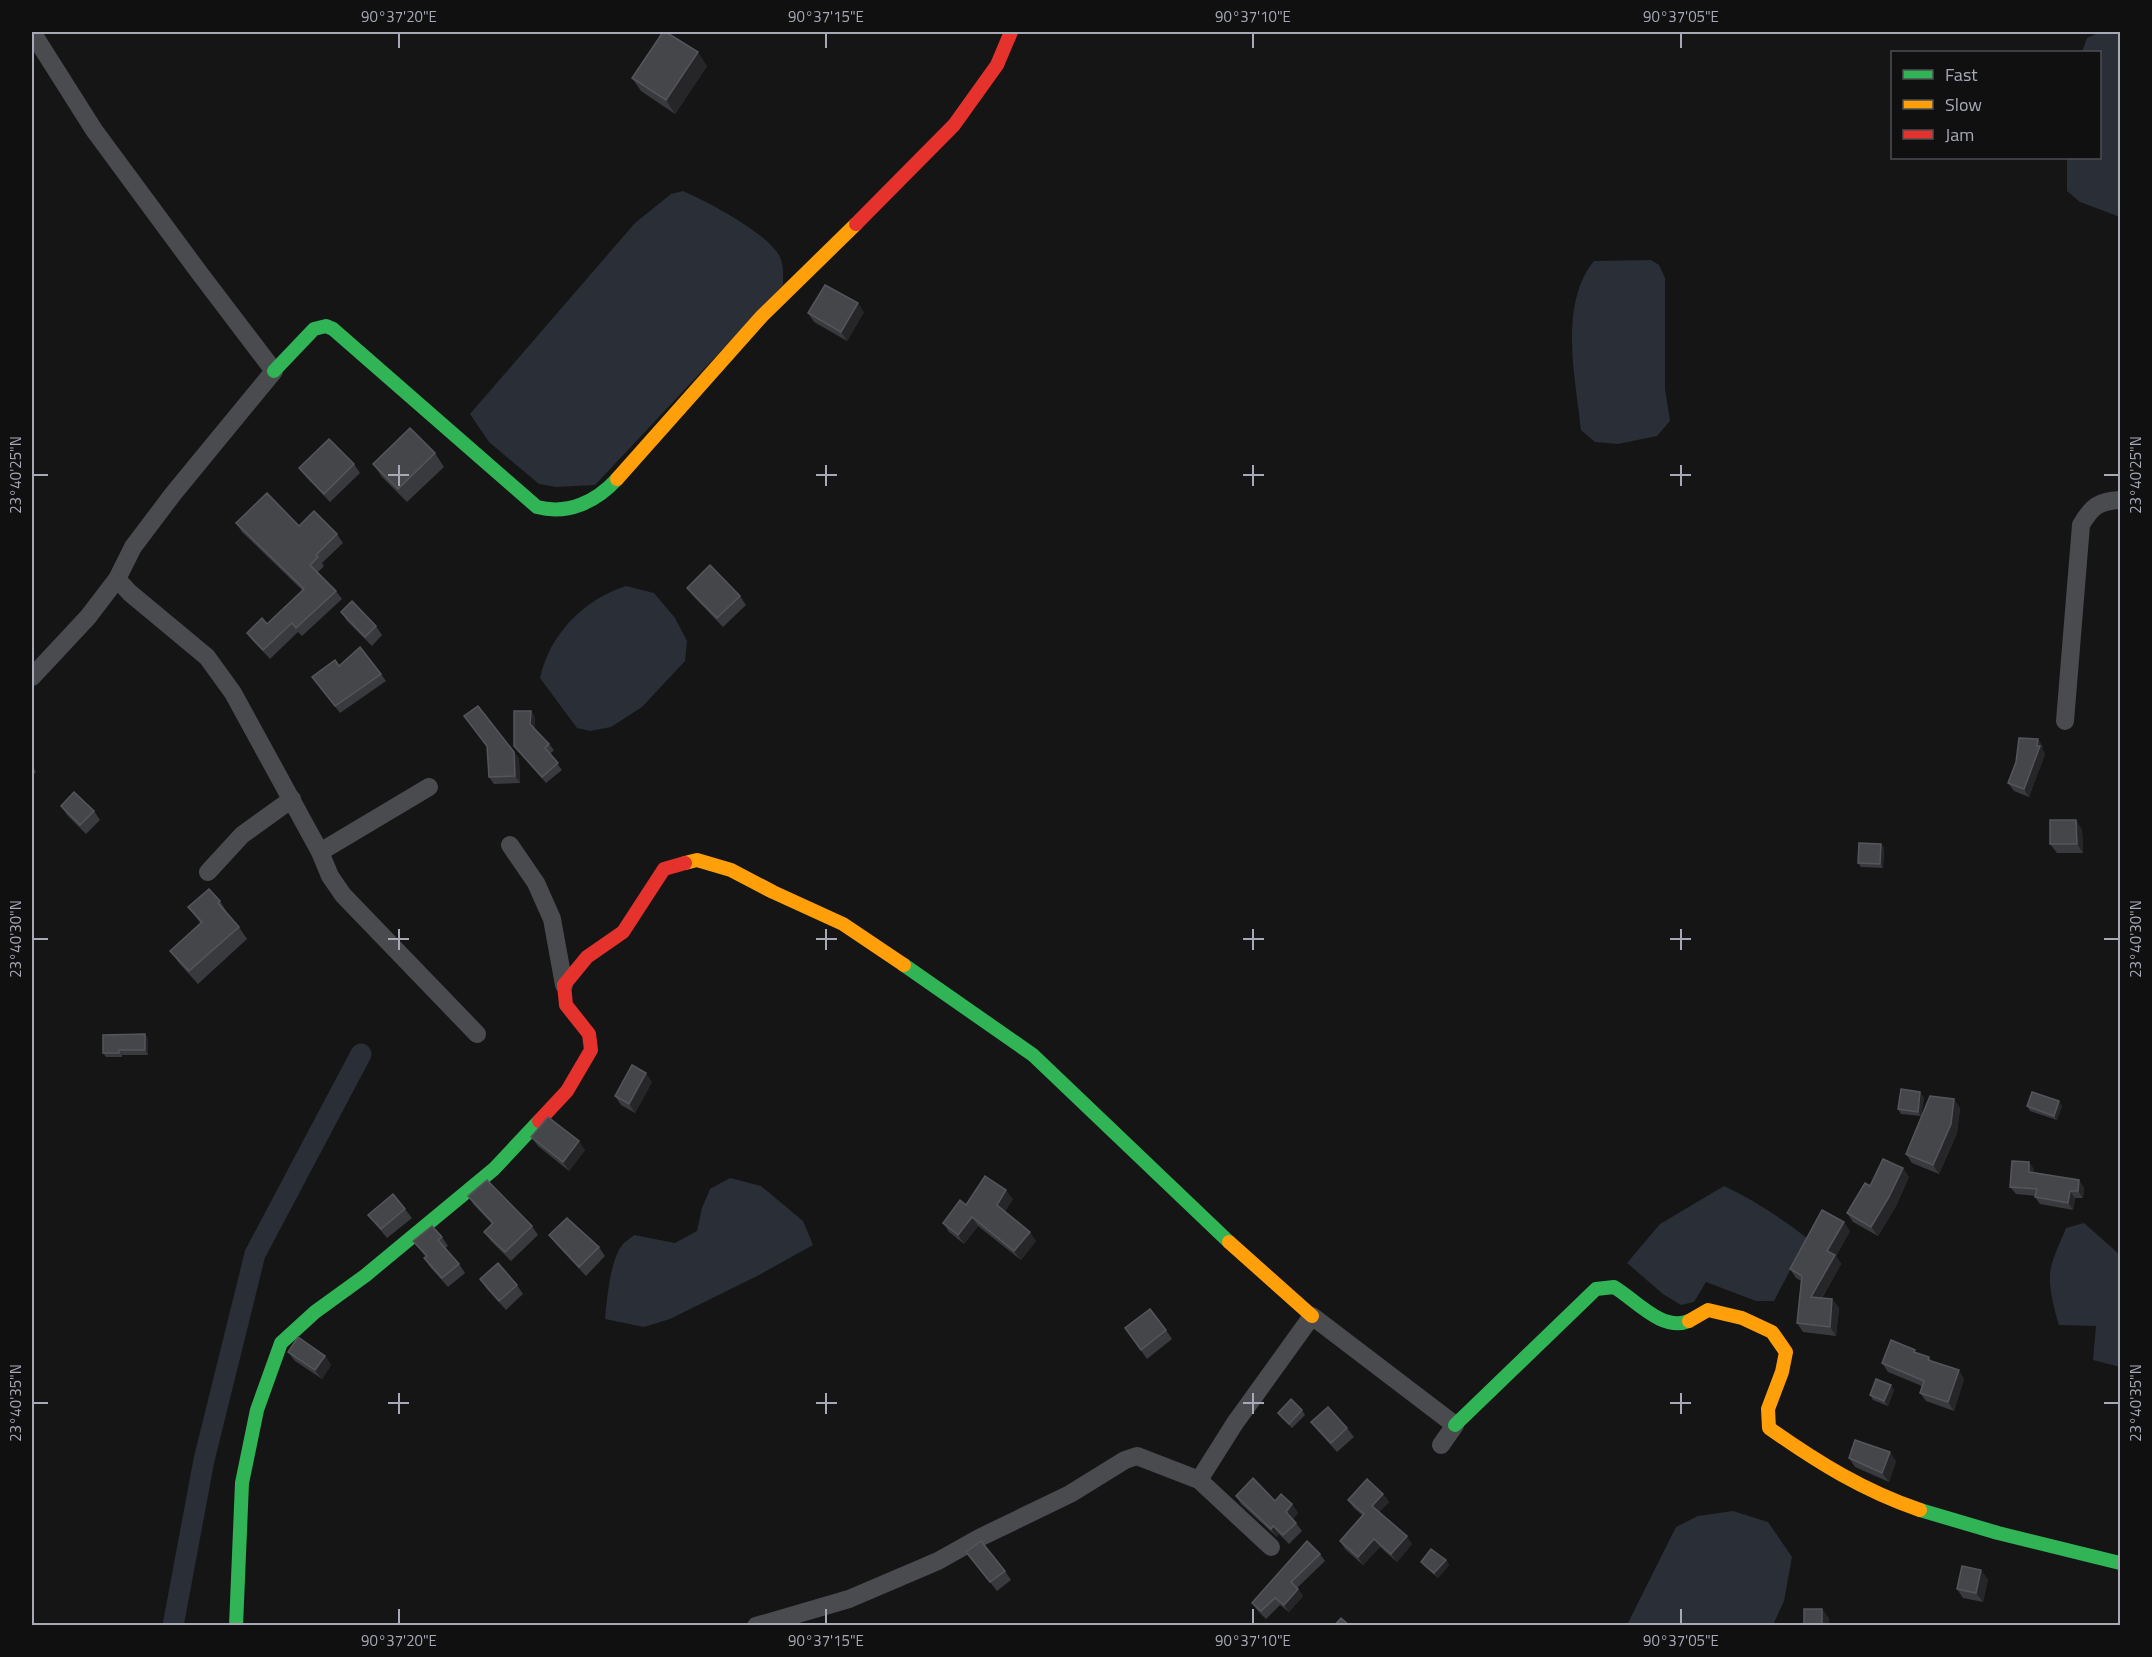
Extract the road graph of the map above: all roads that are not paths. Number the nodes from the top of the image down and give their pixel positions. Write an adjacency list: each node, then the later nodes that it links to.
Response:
1 (32, 32): 3 (street)
2 (1011, 32): 3 (street)
3 (274, 371): 5 (street)
4 (2121, 500): 7 (street)
5 (117, 579): 6 (street); 9 (street)
6 (32, 677)
7 (2065, 721)
8 (429, 787): 11 (street)
9 (292, 799): 11 (street); 12 (street)
10 (510, 845): 13 (street)
11 (320, 852): 14 (street)
12 (208, 872)
13 (564, 985): 15 (street); 21 (street)
14 (477, 1034)
15 (1312, 1316): 16 (street); 18 (street)
16 (1455, 1425): 17 (street); 20 (street)
17 (1441, 1445)
18 (1199, 1480): 19 (street); 22 (street)
19 (1270, 1547)
20 (2121, 1563)
21 (236, 1626)
22 (756, 1626)

